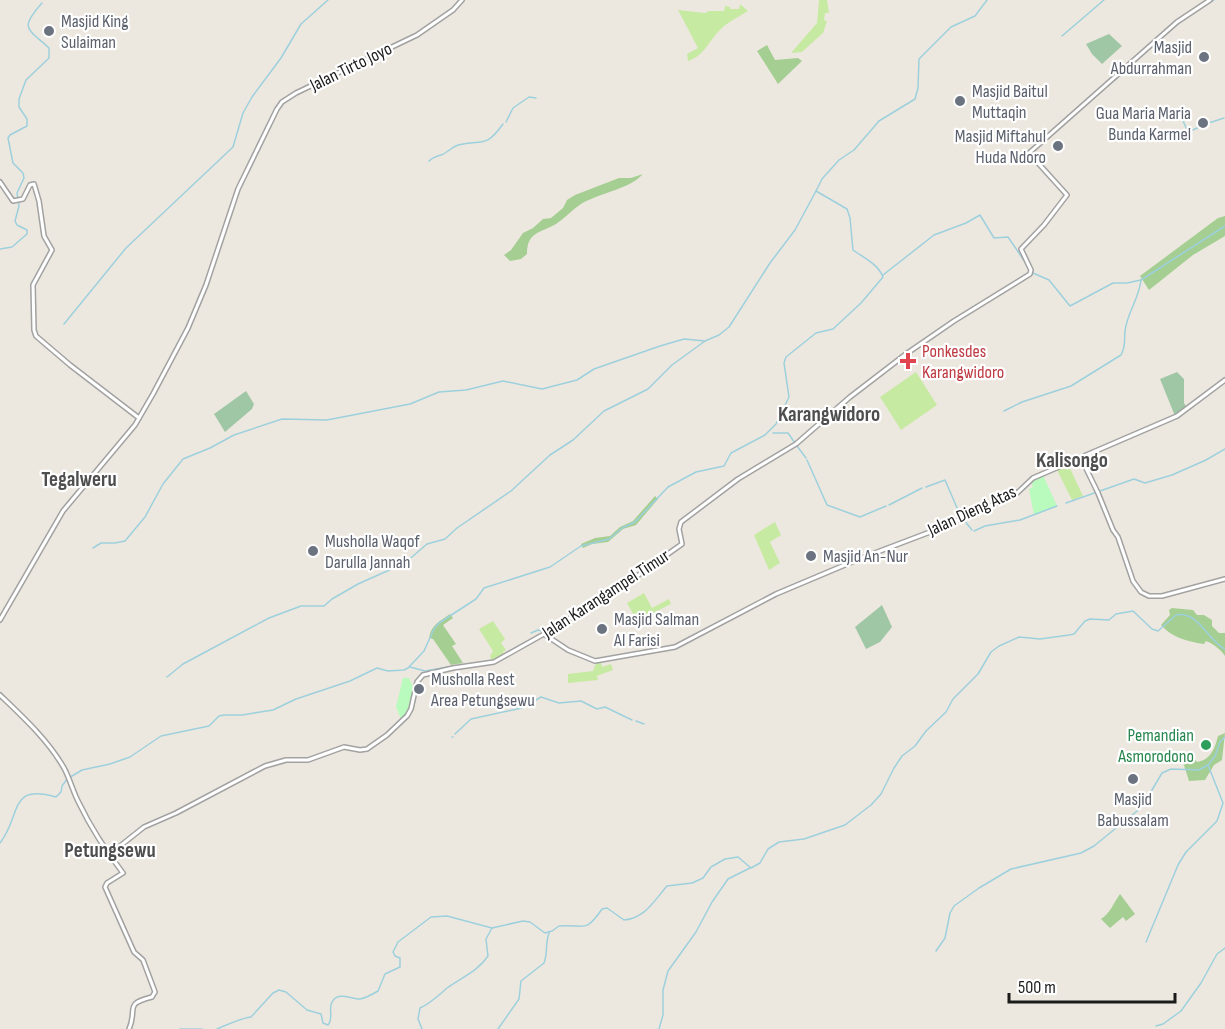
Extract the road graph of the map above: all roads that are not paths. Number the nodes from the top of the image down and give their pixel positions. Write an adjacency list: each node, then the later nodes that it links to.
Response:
1 (462, 0): 5 (street, Jalan Tirto Joyo)
2 (1210, 0): 9 (street, Jalan Karangampel Timur)
3 (0, 182): 5 (street)
4 (1225, 380): 6 (street, Jalan Dieng Atas)
5 (140, 418): 8 (street, Jalan Tirto Joyo)
6 (1081, 458): 7 (street); 9 (street, Jalan Dieng Atas)
7 (1225, 579)
8 (0, 620)
9 (544, 634): 11 (street, Jalan Karangampel Timur)
10 (0, 695): 11 (street)
11 (110, 854): 12 (street)
12 (129, 1029)

